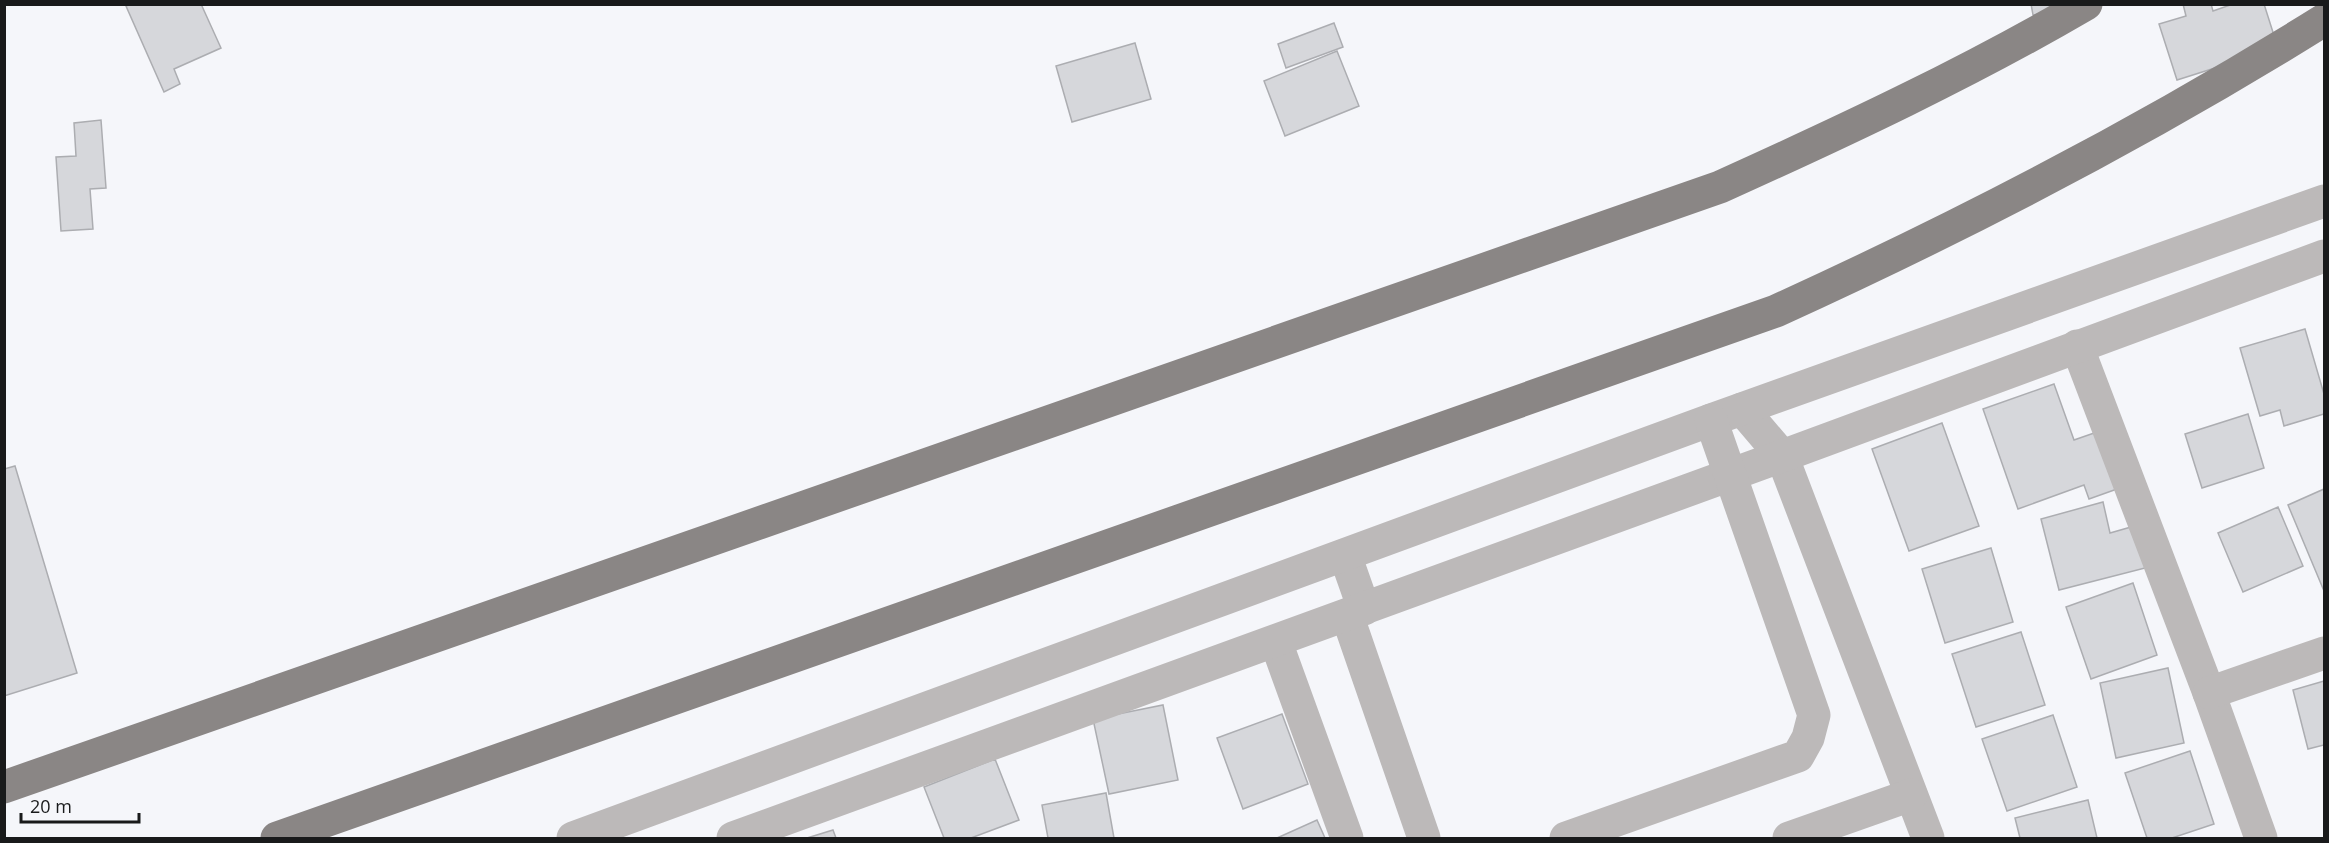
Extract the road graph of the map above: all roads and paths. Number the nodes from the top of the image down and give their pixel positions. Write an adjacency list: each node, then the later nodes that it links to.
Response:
1 (2086, 4): 15 (main road)
2 (2325, 20): 17 (main road)
3 (2325, 201): 6 (street)
4 (2325, 256): 5 (street)
5 (2077, 346): 8 (street); 14 (street)
6 (1742, 409): 7 (street); 8 (street)
7 (1711, 420): 9 (street); 10 (street)
8 (1782, 456): 9 (street); 16 (street)
9 (1732, 475): 11 (street); 22 (street)
10 (1345, 555): 11 (street); 18 (street)
11 (1356, 612): 12 (street); 21 (street)
12 (1276, 642): 19 (street); 20 (street)
13 (2325, 653): 14 (street)
14 (2209, 693): 25 (street)
15 (4, 787)
16 (1911, 795): 23 (street); 24 (street)
17 (277, 838)
18 (573, 838)
19 (733, 838)
20 (1347, 838)
21 (1424, 838)
22 (1566, 838)
23 (1789, 838)
24 (1928, 838)
25 (2261, 838)

